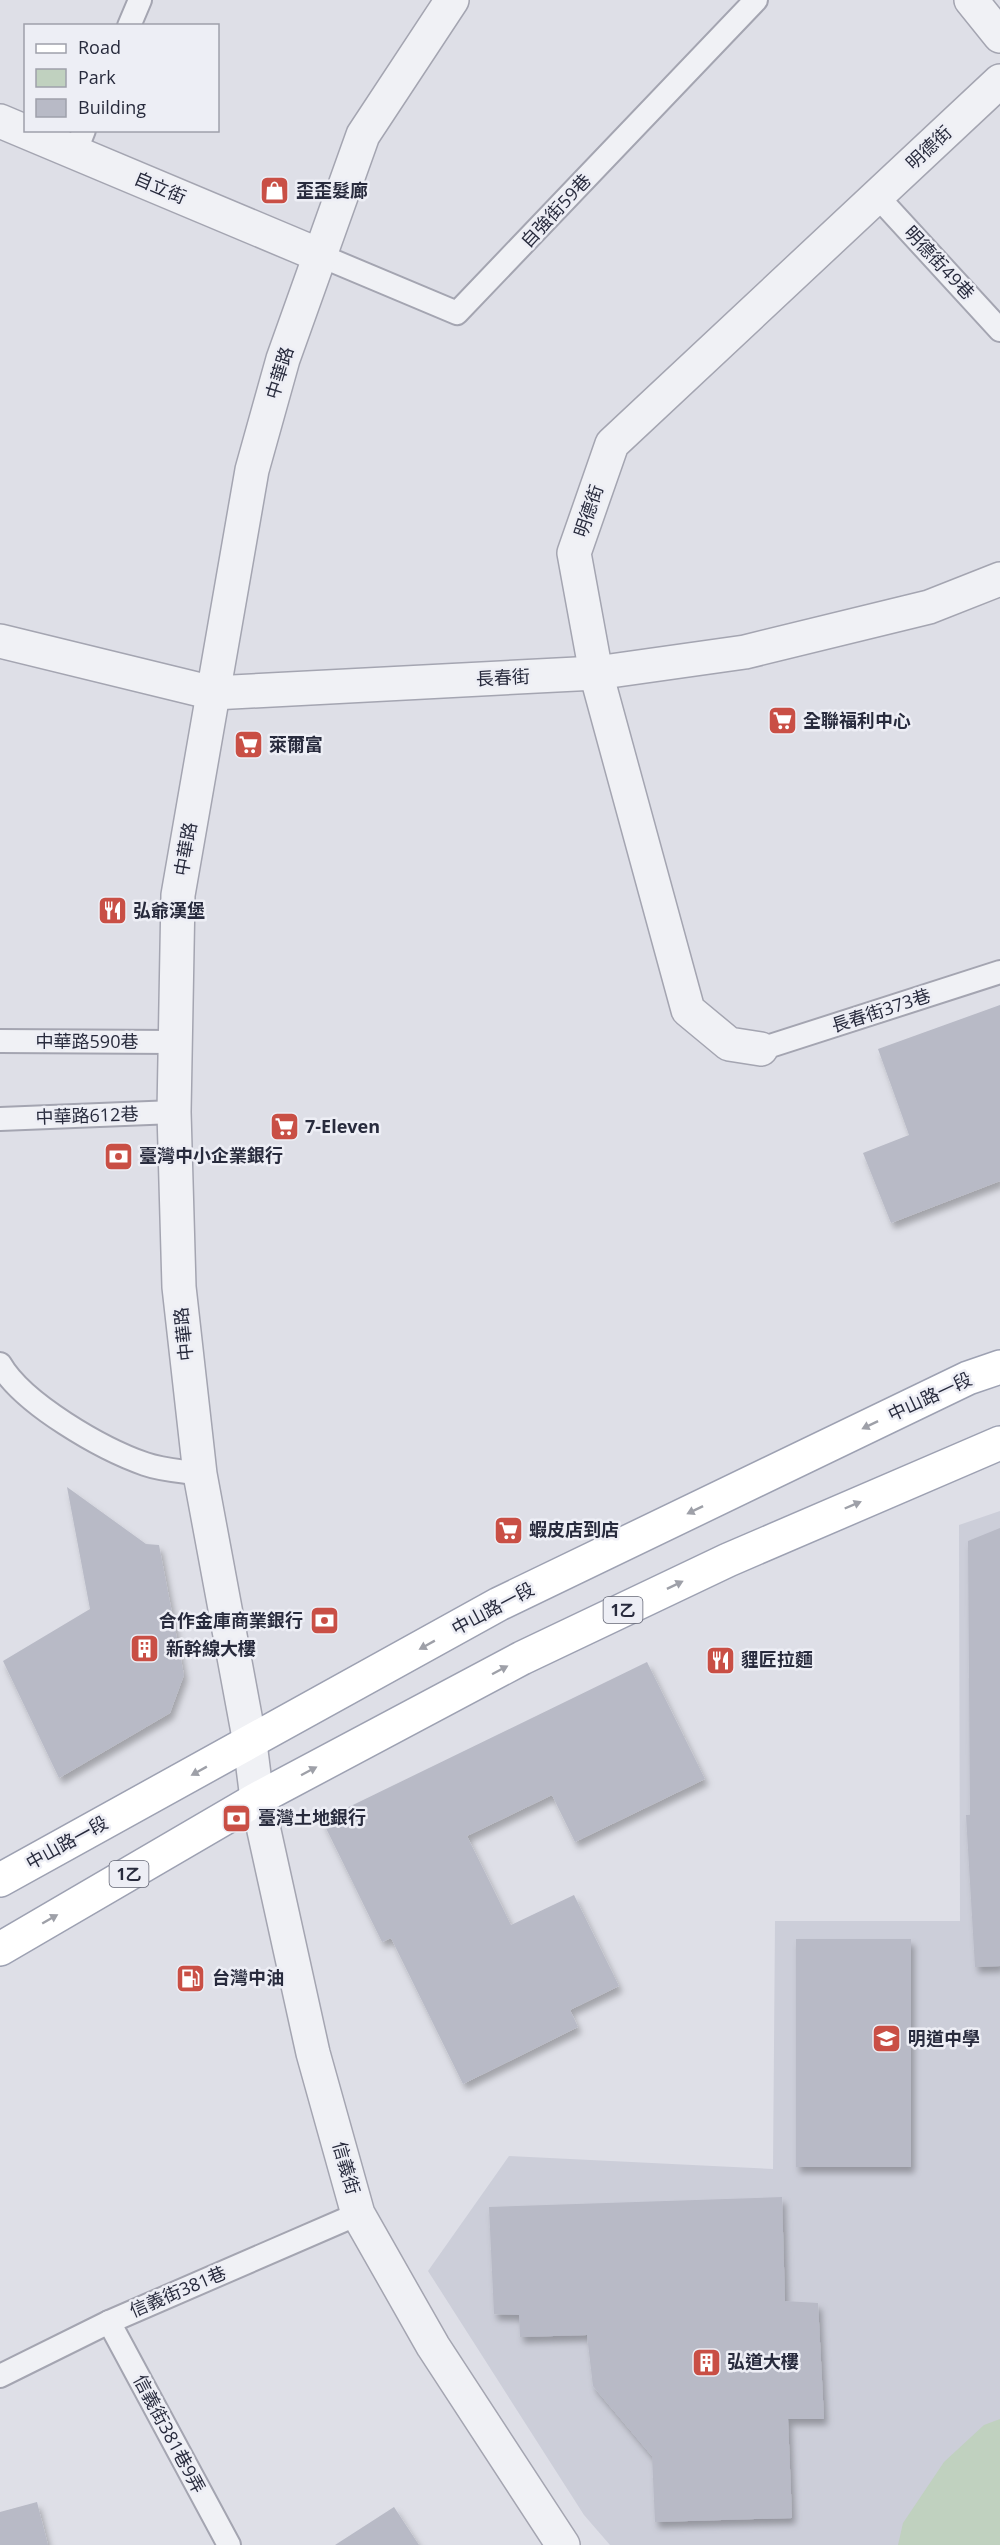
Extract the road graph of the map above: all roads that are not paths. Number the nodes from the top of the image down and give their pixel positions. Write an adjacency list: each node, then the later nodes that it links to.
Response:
1 (140, 0): 5 (lane)
2 (452, 0): 13 (street, 中華路)
3 (756, 0): 13 (lane, 自強街59巷)
4 (971, 0): 6 (street)
5 (130, 24)
6 (1000, 36)
7 (1000, 81): 12 (street, 明德街)
8 (0, 121): 9 (street, 自立街)
9 (24, 127)
10 (42, 132): 11 (street, 自立街)
11 (80, 142): 13 (street, 自立街)
12 (877, 196): 14 (lane, 明德街49巷); 17 (street, 明德街)
13 (319, 255): 18 (street, 中華路)
14 (1000, 330)
15 (1000, 579): 17 (street, 長春街)
16 (0, 641): 18 (street, 長春街)
17 (596, 673): 18 (street, 長春街); 22 (street, 明德街)
18 (213, 693): 21 (street, 中華路)
19 (1000, 972): 22 (lane, 長春街373巷)
20 (0, 1041): 21 (lane, 中華路590巷)
21 (174, 1042): 23 (street, 中華路)
22 (761, 1049)
23 (174, 1112): 24 (lane, 中華路612巷); 28 (street, 中華路)
24 (0, 1119)
25 (0, 1364): 28 (lane)
26 (1000, 1367): 29 (main road, 中山路一段, one-way to 29)
27 (1000, 1443): 30 (main road, 1乙, one-way to 27)
28 (200, 1474): 29 (street, 中華路)
29 (250, 1743): 30 (street, 信義街); 31 (main road, 中山路一段, one-way to 31)
30 (257, 1799): 32 (main road, 1乙, one-way to 30); 33 (street, 信義街)
31 (0, 1880)
32 (0, 1949)
33 (358, 2214): 34 (lane, 信義街381巷); 37 (street, 信義街)
34 (109, 2322): 35 (lane, 信義街381巷); 36 (lane, 信義街381巷9弄)
35 (0, 2376)
36 (229, 2545)
37 (562, 2545)

